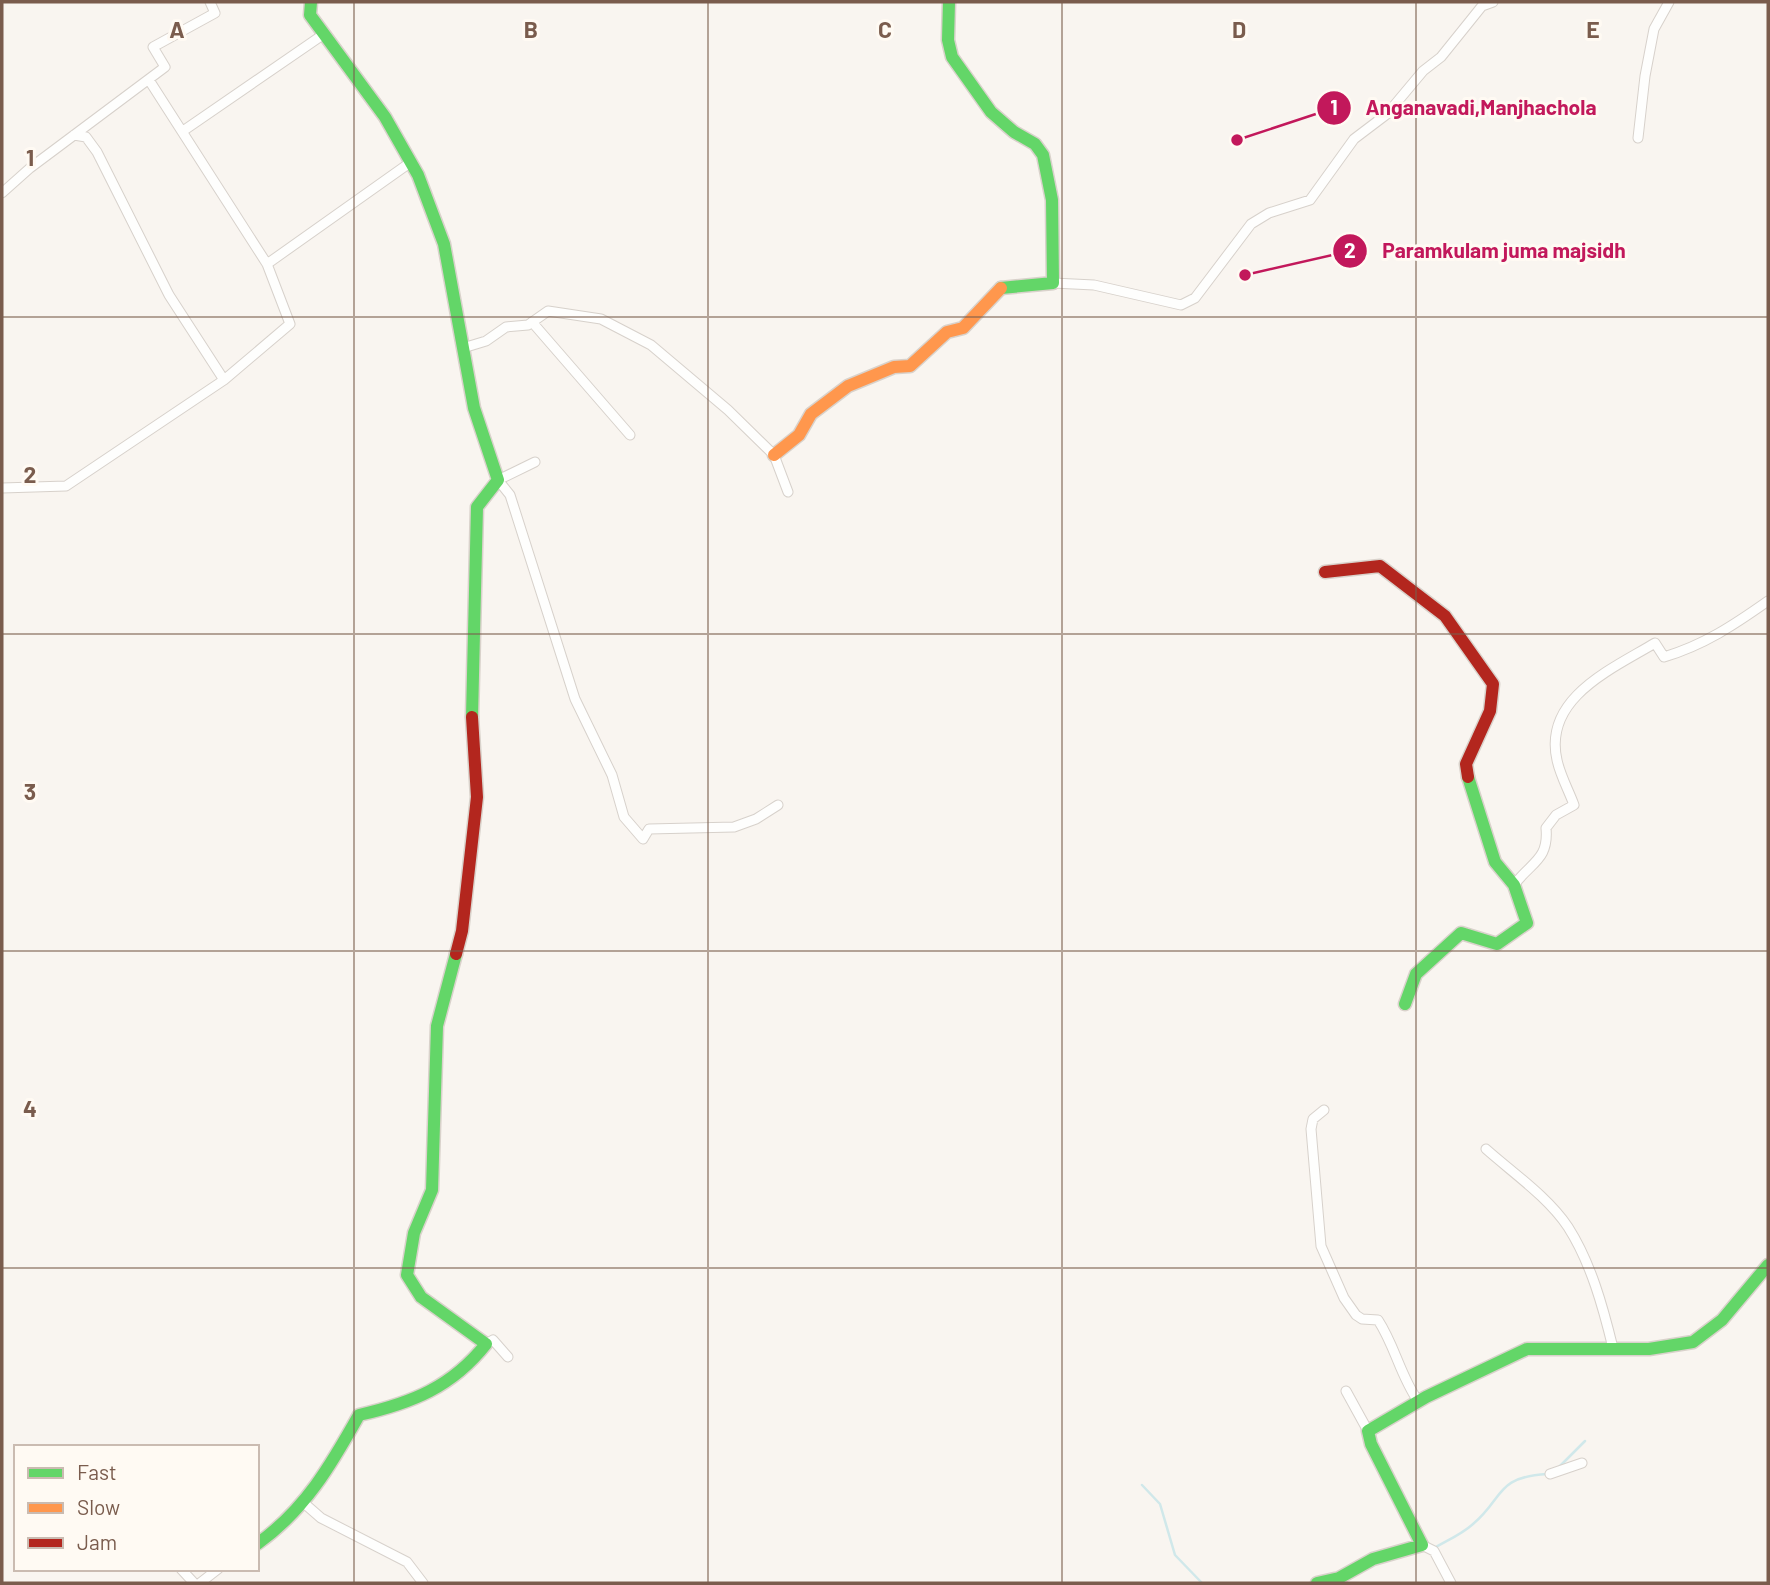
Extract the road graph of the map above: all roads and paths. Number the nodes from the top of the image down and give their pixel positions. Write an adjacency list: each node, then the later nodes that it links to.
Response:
1 (210, 2): 7 (street)
2 (949, 2): 14 (street)
3 (1493, 2): 14 (street)
4 (1669, 2): 10 (street)
5 (309, 4): 6 (street)
6 (324, 34): 8 (street); 11 (street)
7 (149, 80): 8 (street); 9 (street)
8 (183, 131): 13 (street)
9 (74, 135): 12 (street); 17 (street)
10 (1638, 138)
11 (411, 162): 13 (street); 16 (street)
12 (2, 193)
13 (267, 264): 17 (street)
14 (1053, 283): 19 (street)
15 (532, 322): 16 (street); 18 (street); 19 (street)
16 (463, 348): 21 (street)
17 (224, 380): 22 (street)
18 (630, 435)
19 (774, 455): 23 (street)
20 (535, 462): 21 (street)
21 (498, 480): 26 (street); 32 (street)
22 (2, 488)
23 (788, 492)
24 (1325, 572): 27 (street)
25 (1768, 601): 27 (street)
26 (778, 805)
27 (1514, 885): 28 (street)
28 (1405, 1004)
29 (1324, 1110): 36 (street)
30 (1486, 1149): 33 (street)
31 (1768, 1265): 33 (street)
32 (486, 1344): 34 (street); 40 (street)
33 (1614, 1348): 36 (street)
34 (508, 1357)
35 (1346, 1391): 37 (street)
36 (1418, 1401): 37 (street)
37 (1368, 1431): 42 (street)
38 (1582, 1463): 39 (street)
39 (1550, 1474)
40 (305, 1504): 41 (street); 45 (street)
41 (259, 1542)
42 (1422, 1545): 46 (street); 47 (street)
43 (215, 1571): 44 (street)
44 (200, 1583)
45 (423, 1583)
46 (1317, 1583)
47 (1451, 1583)

